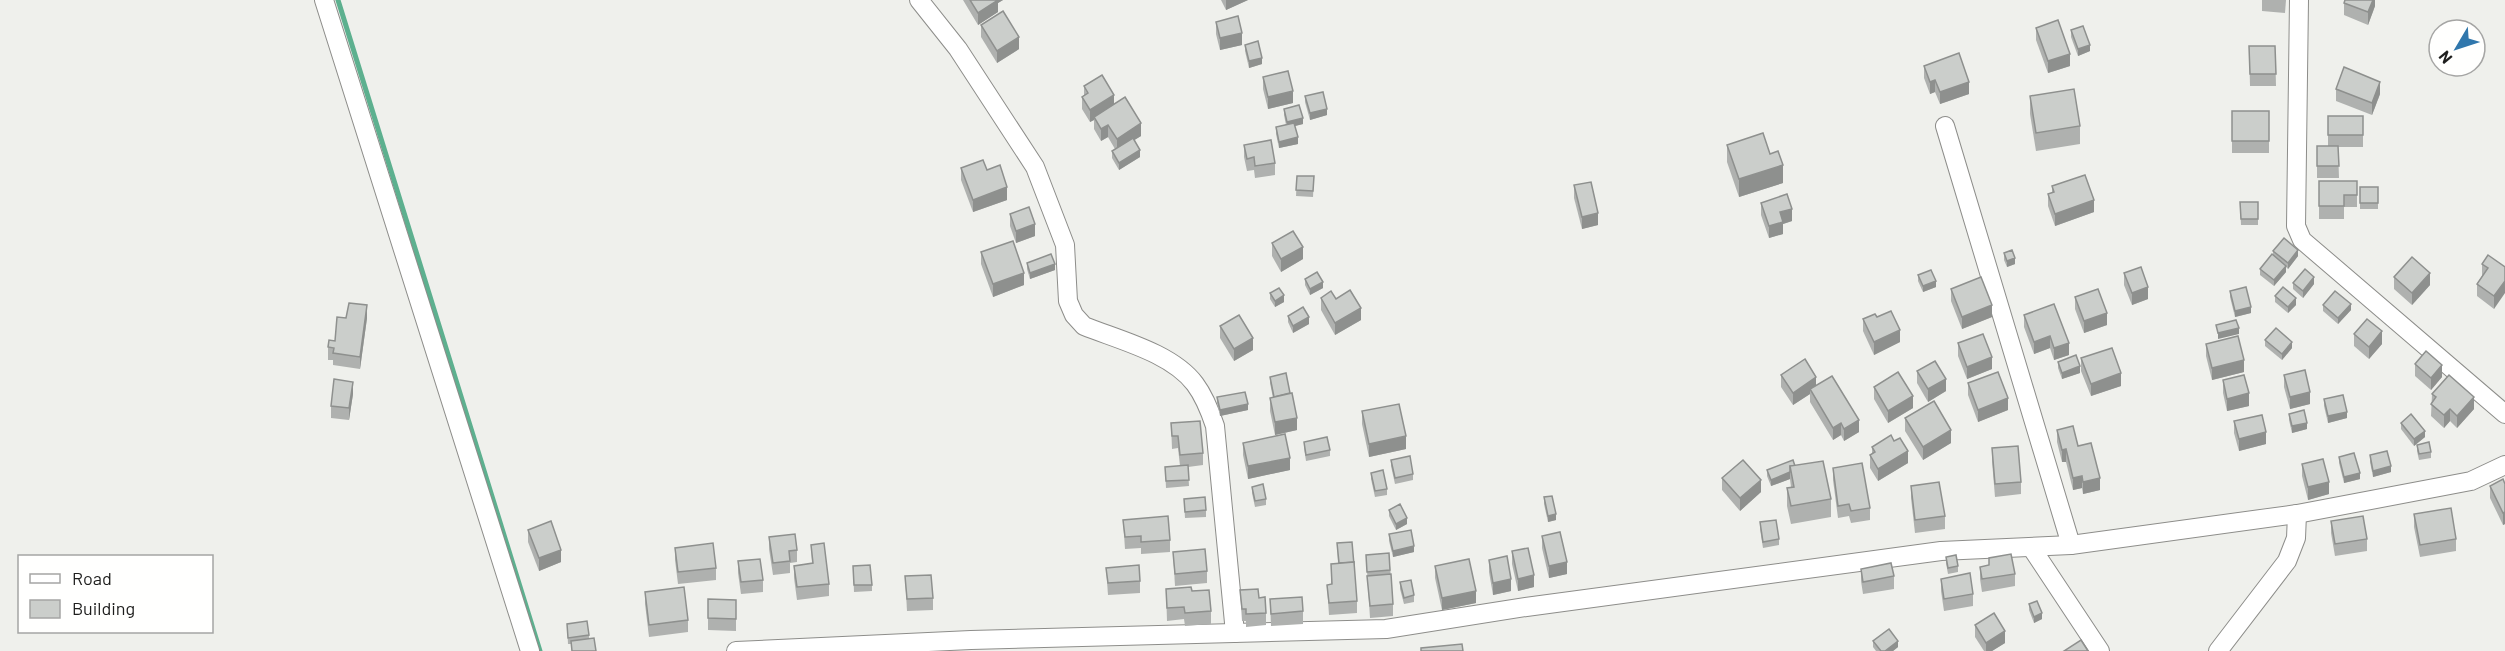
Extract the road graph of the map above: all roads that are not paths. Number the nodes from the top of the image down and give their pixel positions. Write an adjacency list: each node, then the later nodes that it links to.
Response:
1 (324, 0): 11 (street)
2 (919, 0): 10 (street)
3 (2299, 0): 5 (street)
4 (1945, 126): 8 (street)
5 (2505, 414)
6 (2505, 465): 7 (street)
7 (2297, 514): 8 (street); 14 (street)
8 (2071, 545): 9 (street)
9 (2031, 547): 10 (street); 13 (street)
10 (1235, 633): 12 (street)
11 (530, 651)
12 (736, 651)
13 (2100, 651)
14 (2218, 651)

